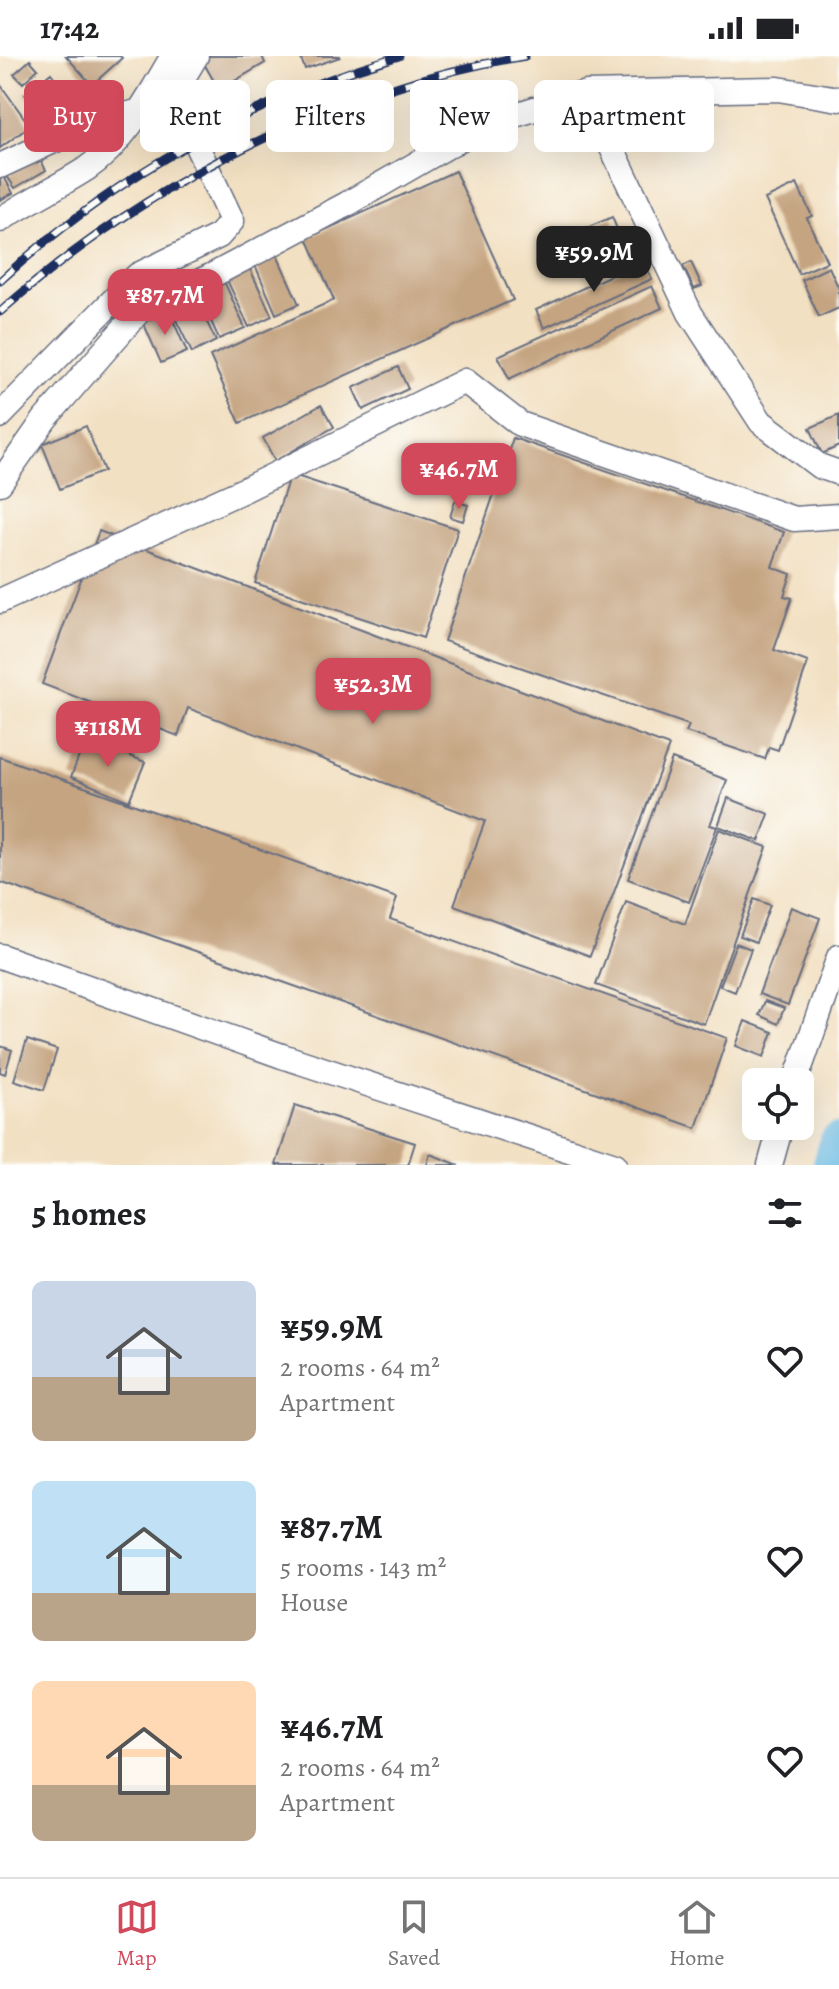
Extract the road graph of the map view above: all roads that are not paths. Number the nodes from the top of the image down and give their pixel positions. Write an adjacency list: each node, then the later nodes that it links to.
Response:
1 (173, 56): 3 (street)
2 (196, 56): 4 (street)
3 (164, 80)
4 (177, 80)
5 (714, 90): 6 (street)
6 (839, 99)
7 (534, 109): 16 (street)
8 (140, 114): 12 (street)
9 (140, 122): 13 (street)
10 (200, 152): 14 (street)
11 (614, 152): 15 (street)
12 (0, 166)
13 (0, 220)
14 (0, 416)
15 (839, 473)
16 (0, 483)
17 (839, 516): 18 (street)
18 (0, 601)
19 (0, 956): 23 (street)
20 (839, 957): 21 (street)
21 (800, 1068)
22 (777, 1140): 24 (street)
23 (615, 1165)
24 (770, 1165)

